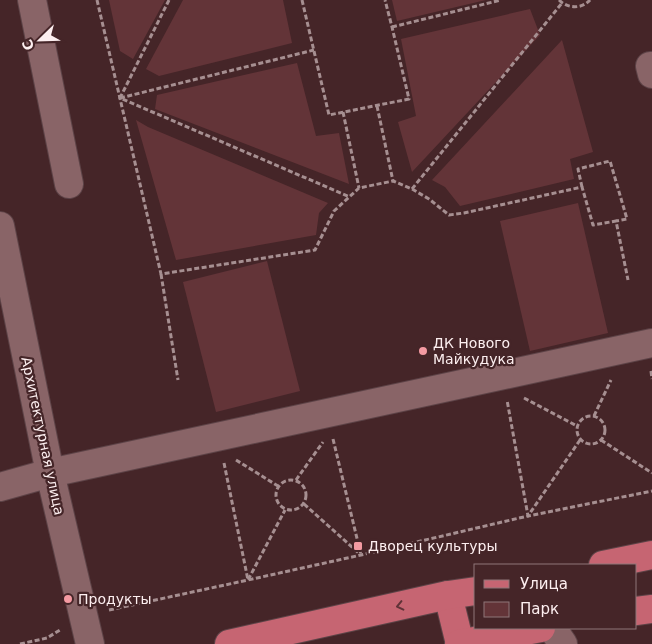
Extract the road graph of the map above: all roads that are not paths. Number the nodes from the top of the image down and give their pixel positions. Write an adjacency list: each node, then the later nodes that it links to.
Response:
1 (32, 0): 2 (street)
2 (69, 184)
3 (0, 226): 5 (street, Архитектурная улица)
4 (652, 343): 5 (street)
5 (50, 473): 6 (street); 15 (street, Архитектурная улица)
6 (0, 487)
7 (652, 555): 8 (main road)
8 (608, 564)
9 (474, 591): 10 (main road)
10 (448, 596): 16 (main road, one-way to 16); 17 (main road)
11 (652, 609): 12 (main road)
12 (637, 611)
13 (553, 629): 18 (street)
14 (524, 633): 17 (main road)
15 (90, 644)
16 (229, 644)
17 (459, 644)
18 (563, 644)

